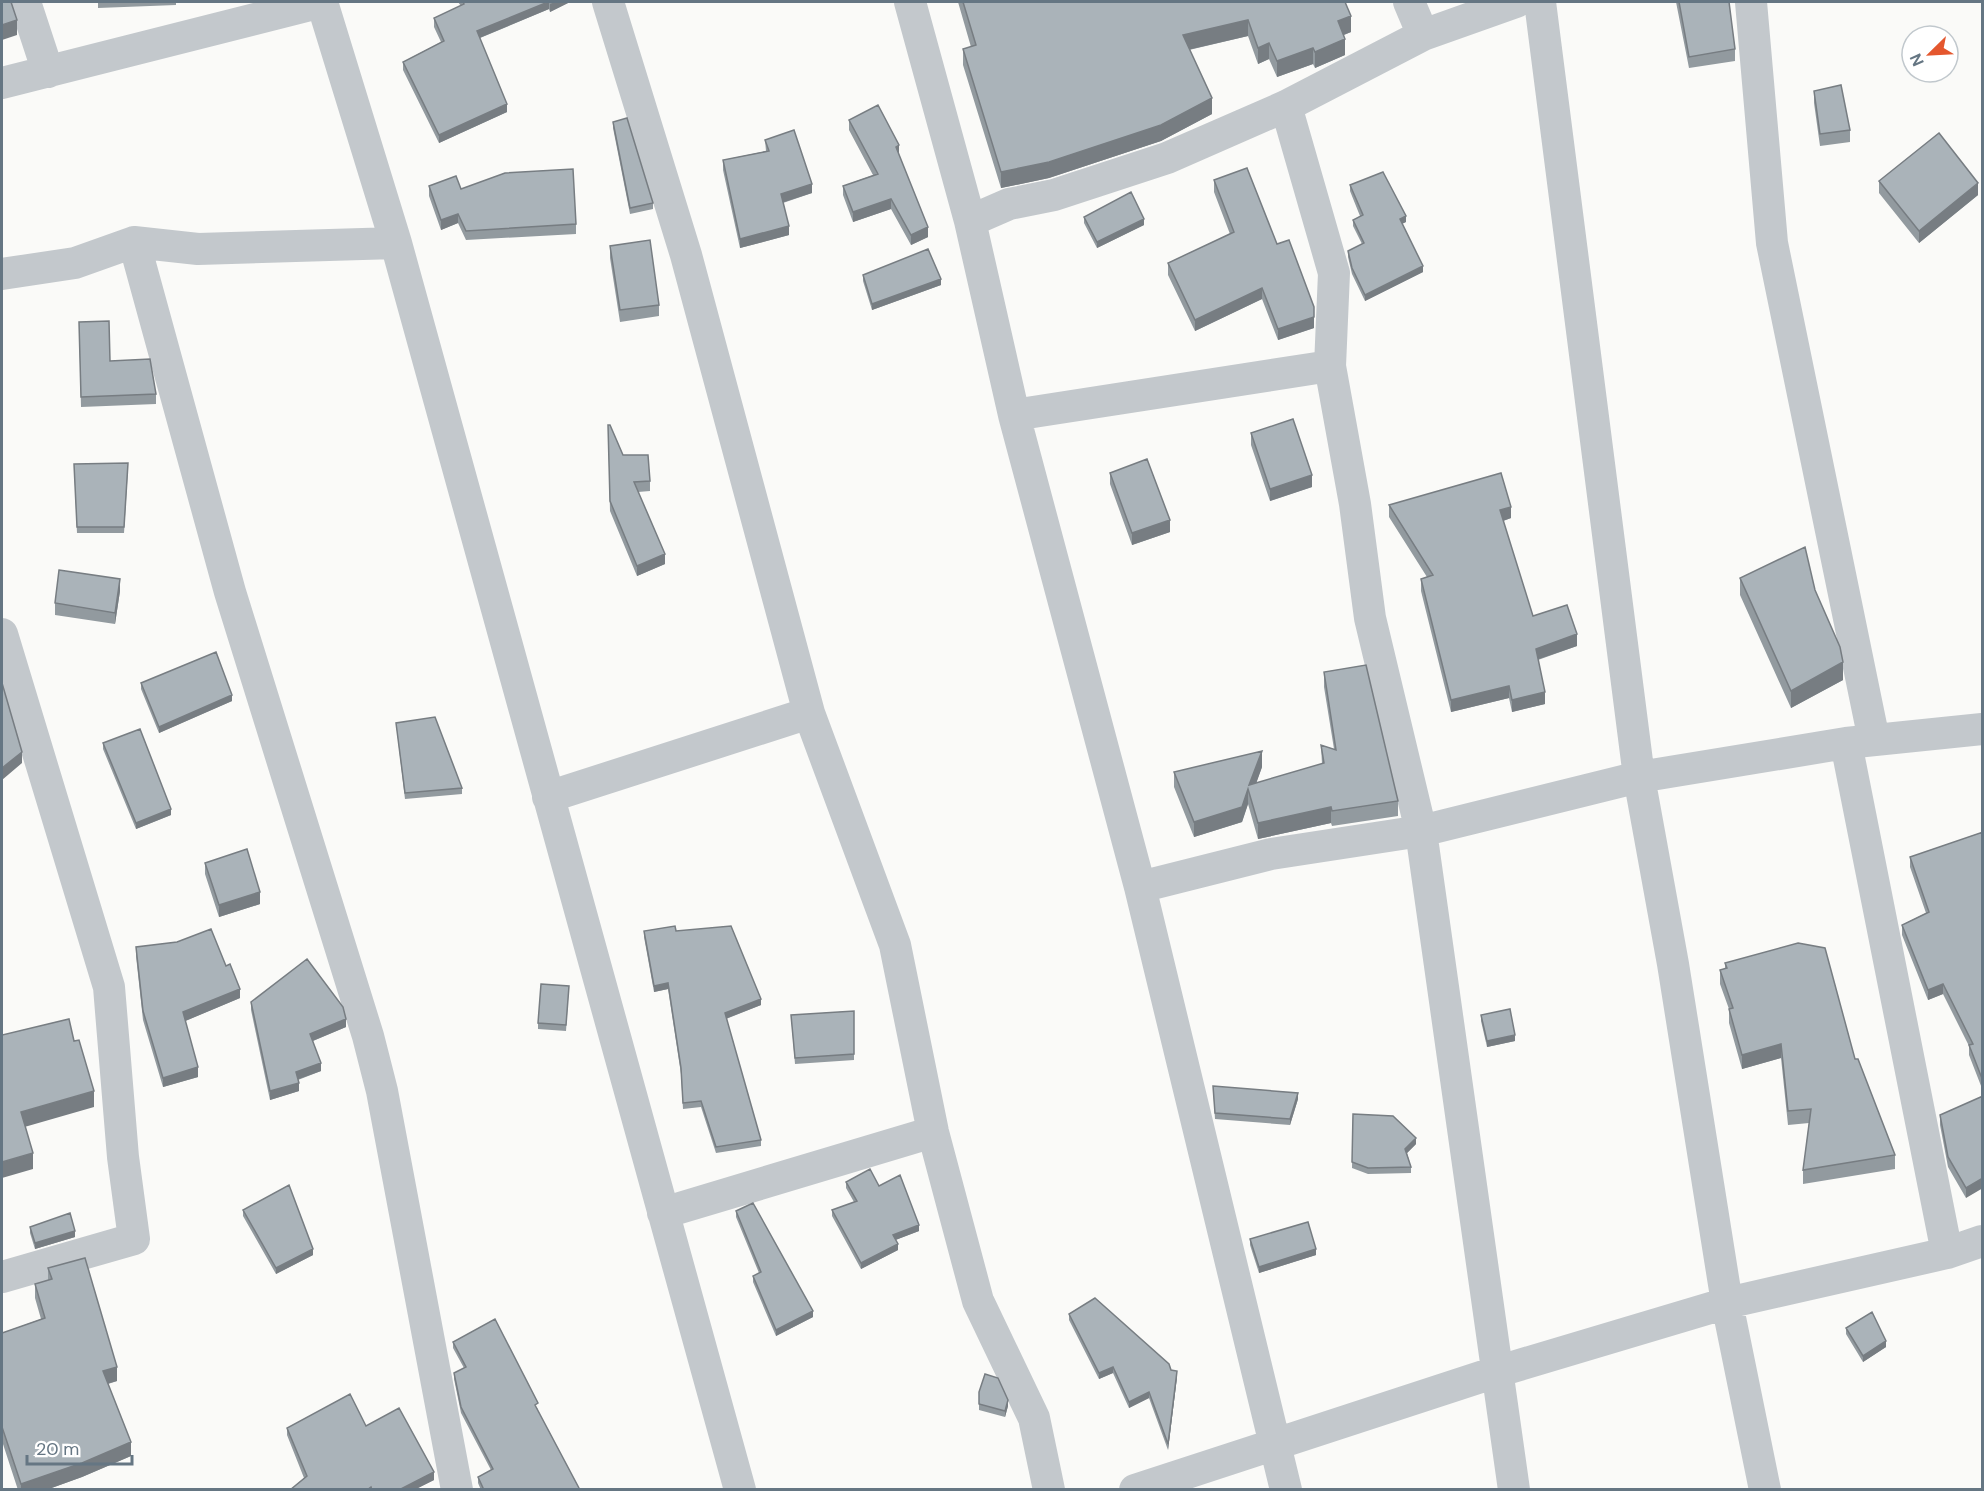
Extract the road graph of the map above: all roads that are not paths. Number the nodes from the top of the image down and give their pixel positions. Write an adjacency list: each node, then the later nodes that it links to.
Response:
1 (25, 2): 10 (street)
2 (322, 2): 10 (street); 15 (street)
3 (608, 2): 20 (street)
4 (910, 2): 13 (street)
5 (1410, 2): 9 (street)
6 (1516, 2): 9 (street)
7 (1540, 2): 23 (street)
8 (1751, 2): 22 (street)
9 (1423, 35): 12 (street)
10 (48, 72): 11 (street)
11 (2, 83)
12 (1286, 106): 13 (street); 17 (street)
13 (970, 221): 18 (street)
14 (134, 242): 15 (street); 16 (street); 35 (street)
15 (396, 243): 24 (street)
16 (2, 274)
17 (1330, 366): 18 (street); 25 (street)
18 (1014, 415): 26 (street)
19 (2, 634): 31 (street)
20 (809, 713): 24 (street); 27 (street)
21 (1983, 729): 22 (street)
22 (1860, 742): 23 (street); 30 (street)
23 (1639, 777): 25 (street); 32 (street)
24 (548, 797): 28 (street)
25 (1421, 831): 26 (street); 33 (street)
26 (1140, 887): 34 (street)
27 (933, 1132): 28 (street); 37 (street)
28 (663, 1213): 36 (street)
29 (1983, 1241): 30 (street)
30 (1947, 1253): 32 (street)
31 (2, 1277)
32 (1727, 1303): 33 (street); 41 (street)
33 (1496, 1372): 34 (street); 40 (street)
34 (1276, 1443): 38 (street); 39 (street)
35 (457, 1490)
36 (740, 1490)
37 (1049, 1490)
38 (1135, 1490)
39 (1286, 1490)
40 (1514, 1490)
41 (1765, 1490)

